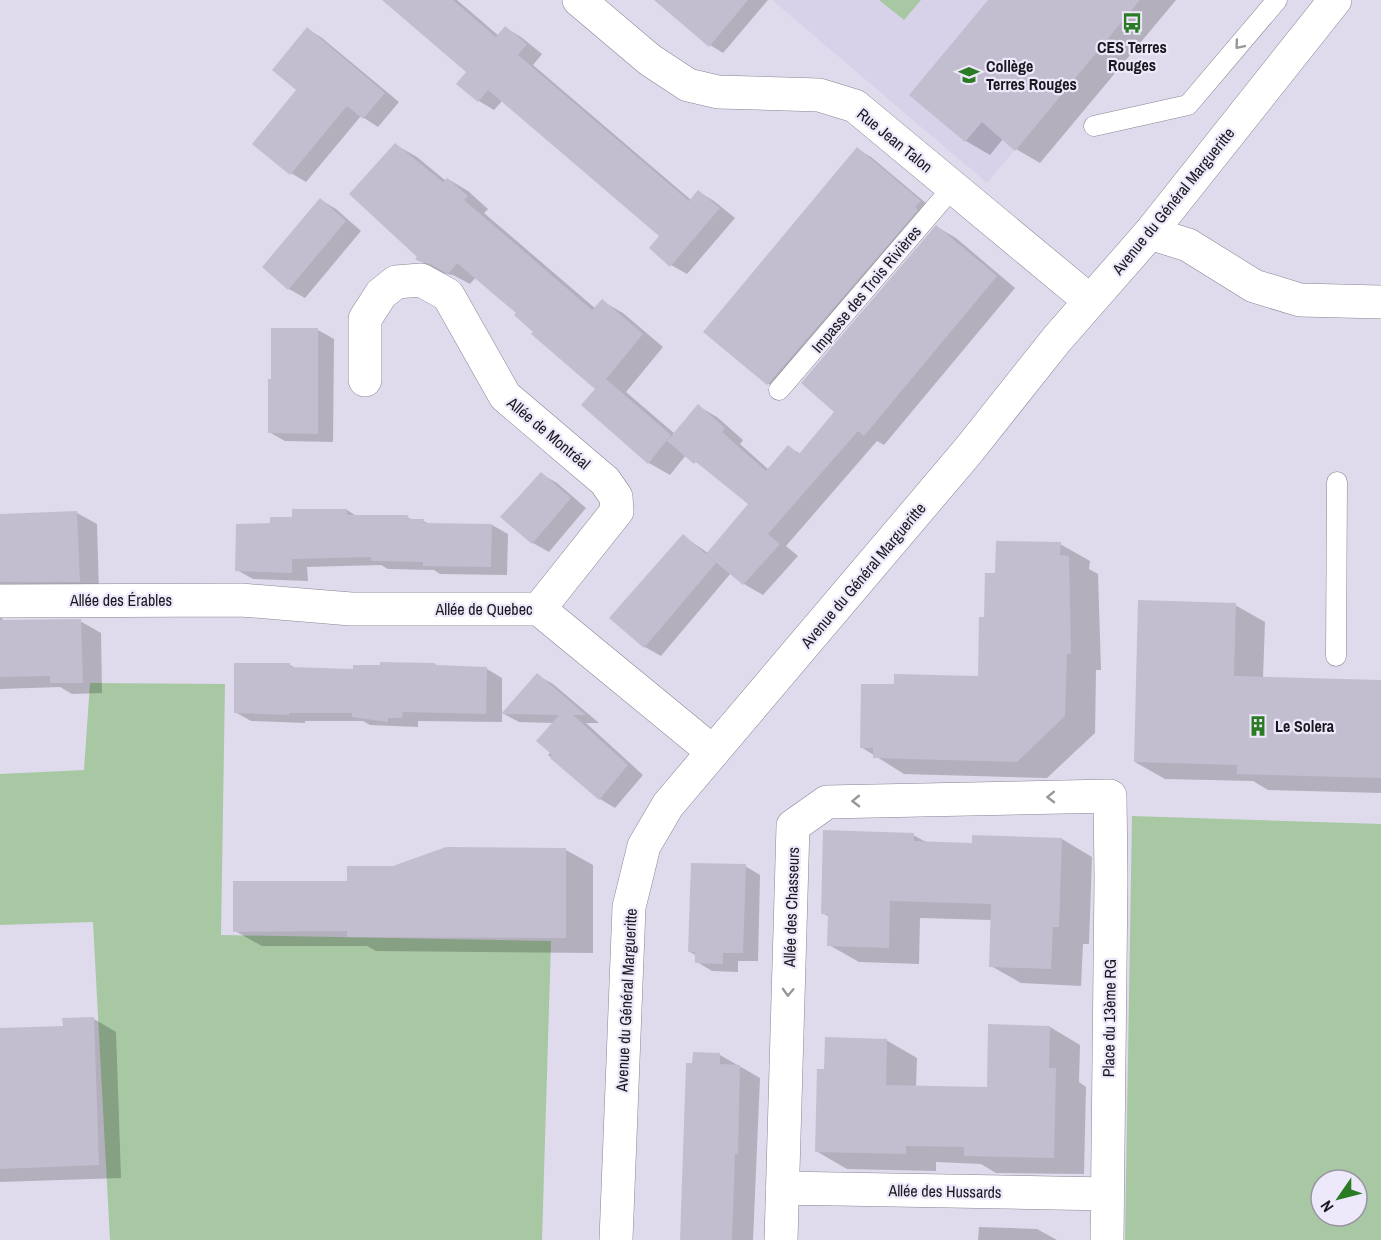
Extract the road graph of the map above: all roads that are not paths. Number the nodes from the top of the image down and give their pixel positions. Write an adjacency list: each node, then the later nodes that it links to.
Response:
1 (579, 0): 5 (street, Rue Jean Talon)
2 (1277, 0): 4 (lane, one-way to 4)
3 (1335, 0): 6 (street, Avenue du Général Margueritte)
4 (1094, 126)
5 (953, 187): 7 (street, Rue Jean Talon); 10 (lane, Impasse des Trois Rivières)
6 (1150, 233): 7 (street, Avenue du Général Margueritte); 8 (street)
7 (1090, 301): 16 (street, Avenue du Général Margueritte)
8 (1381, 302)
9 (364, 380): 14 (street, Allée de Montréal)
10 (779, 390)
11 (1337, 482): 15 (lane)
12 (241, 600): 13 (street, Allée des Érables); 14 (street, Allée de Quebec)
13 (0, 601)
14 (539, 609): 16 (street, Allée de Quebec)
15 (1336, 656)
16 (712, 752): 20 (street, Avenue du Général Margueritte)
17 (1110, 796): 18 (street, Allée des Chasseurs, one-way to 18); 19 (street, Place du 13ème RG)
18 (782, 1188): 19 (street, Allée des Hussards); 21 (street, Allée des Chasseurs)
19 (1107, 1194): 22 (street, Place du 13ème RG)
20 (616, 1240)
21 (781, 1240)
22 (1107, 1240)

